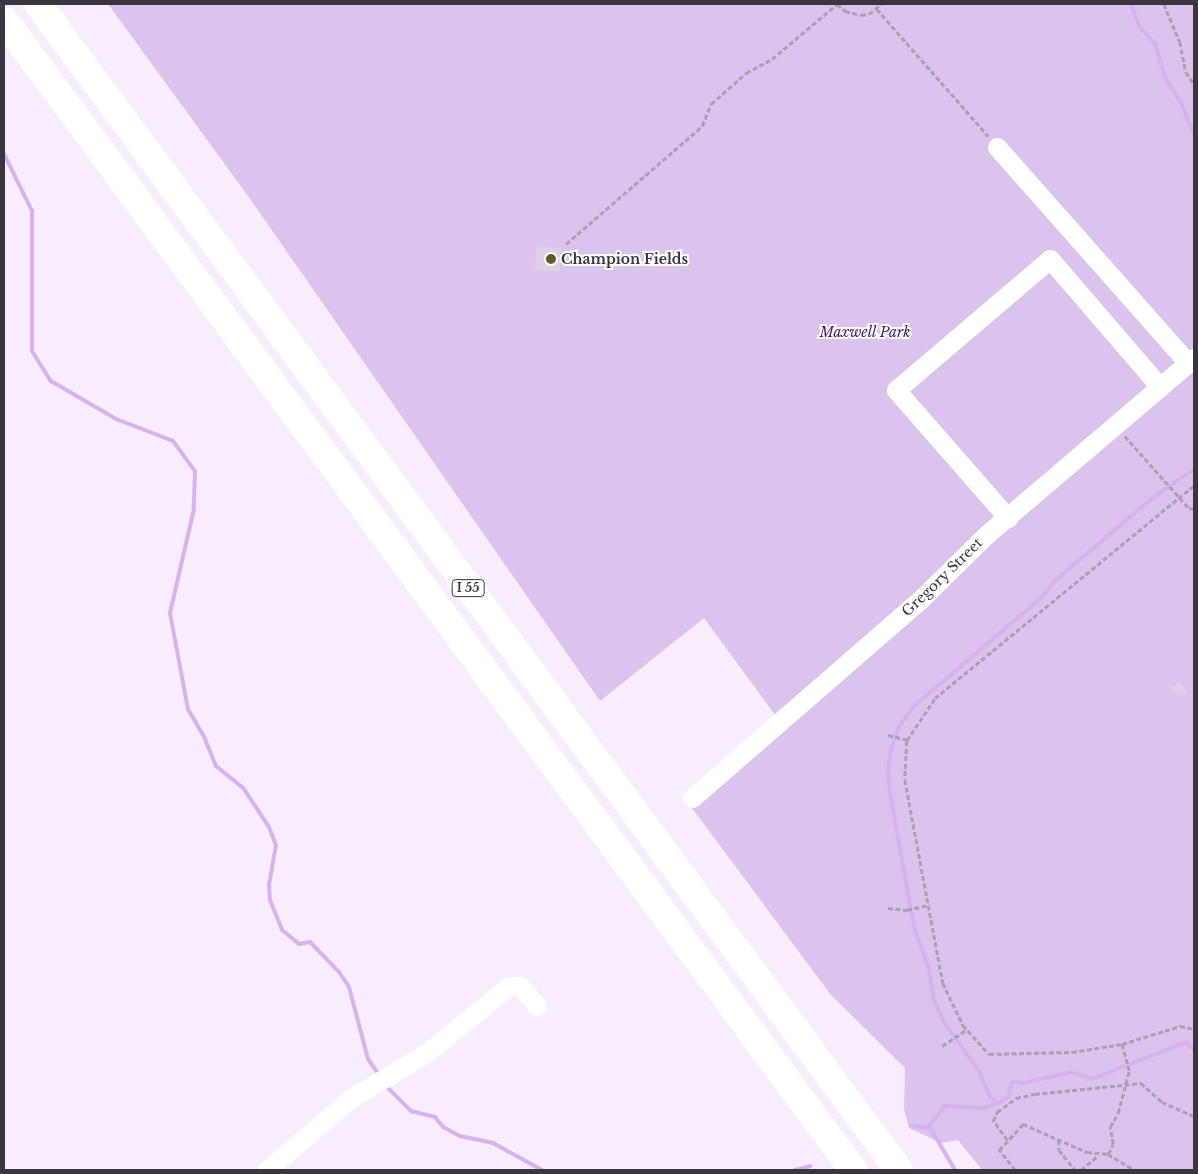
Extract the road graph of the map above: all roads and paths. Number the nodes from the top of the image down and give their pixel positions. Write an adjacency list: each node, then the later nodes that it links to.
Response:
1 (38, 4): 35 (highway, I 55)
2 (837, 4): 5 (path); 9 (path)
3 (881, 4): 5 (path)
4 (1164, 4): 7 (path)
5 (877, 9): 8 (path)
6 (4, 20): 34 (highway, I 55)
7 (1194, 84)
8 (997, 146): 10 (street)
9 (566, 244)
10 (1191, 361): 11 (street, Gregory Street)
11 (1160, 387): 12 (street, Gregory Street); 16 (street)
12 (1116, 425): 14 (path); 16 (street, Gregory Street)
13 (1194, 486): 14 (path)
14 (1180, 499): 15 (path); 18 (path)
15 (1194, 509)
16 (1008, 518): 19 (street, Gregory Street)
17 (890, 735): 18 (path)
18 (908, 740): 20 (path)
19 (692, 798)
20 (928, 905): 21 (path); 24 (path)
21 (888, 908)
22 (537, 1006): 33 (street)
23 (1194, 1028): 25 (path)
24 (966, 1029): 25 (path); 26 (path)
25 (1122, 1044): 27 (path)
26 (942, 1046)
27 (1126, 1084): 28 (path); 29 (path); 31 (path)
28 (1194, 1116)
29 (1008, 1140): 30 (path); 36 (path)
30 (1059, 1140): 32 (path); 37 (path)
31 (1108, 1154): 32 (path); 39 (path)
32 (1099, 1155): 38 (path)
33 (267, 1170)
34 (853, 1170)
35 (899, 1170)
36 (1015, 1170)
37 (1075, 1170)
38 (1081, 1170)
39 (1135, 1170)

